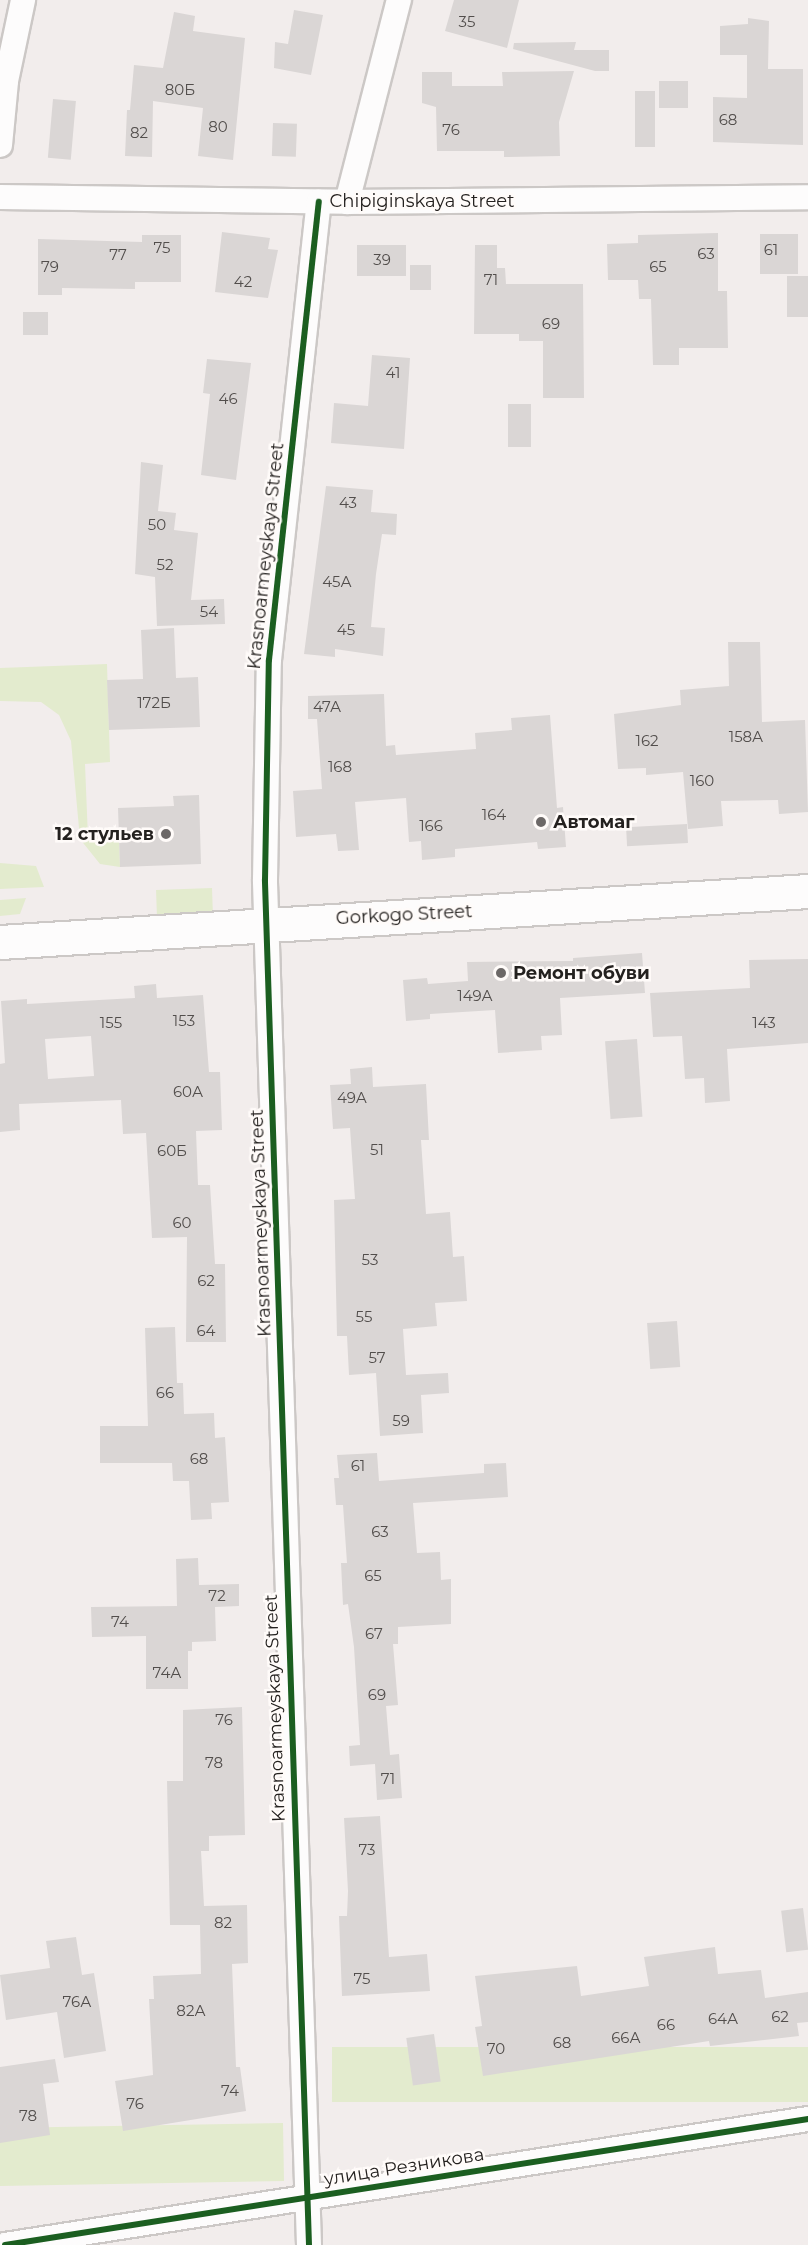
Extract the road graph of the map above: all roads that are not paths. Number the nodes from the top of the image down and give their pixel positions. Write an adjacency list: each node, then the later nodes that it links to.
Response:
1 (23, 0): 3 (street)
2 (399, 0): 7 (street)
3 (0, 145)
4 (0, 197): 6 (street, Chipiginskaya Street)
5 (808, 197): 7 (street, Chipiginskaya Street)
6 (319, 202): 7 (street, Chipiginskaya Street); 9 (street, Krasnoarmeyskaya Street)
7 (347, 202)
8 (808, 891): 9 (main road, Gorkogo Street)
9 (268, 924): 10 (main road, Gorkogo Street); 12 (street, Krasnoarmeyskaya Street)
10 (0, 942)
11 (808, 2119): 12 (street, улица Резникова)
12 (305, 2197): 13 (street, улица Резникова); 14 (street, Krasnoarmeyskaya Street)
13 (5, 2245)
14 (309, 2245)

